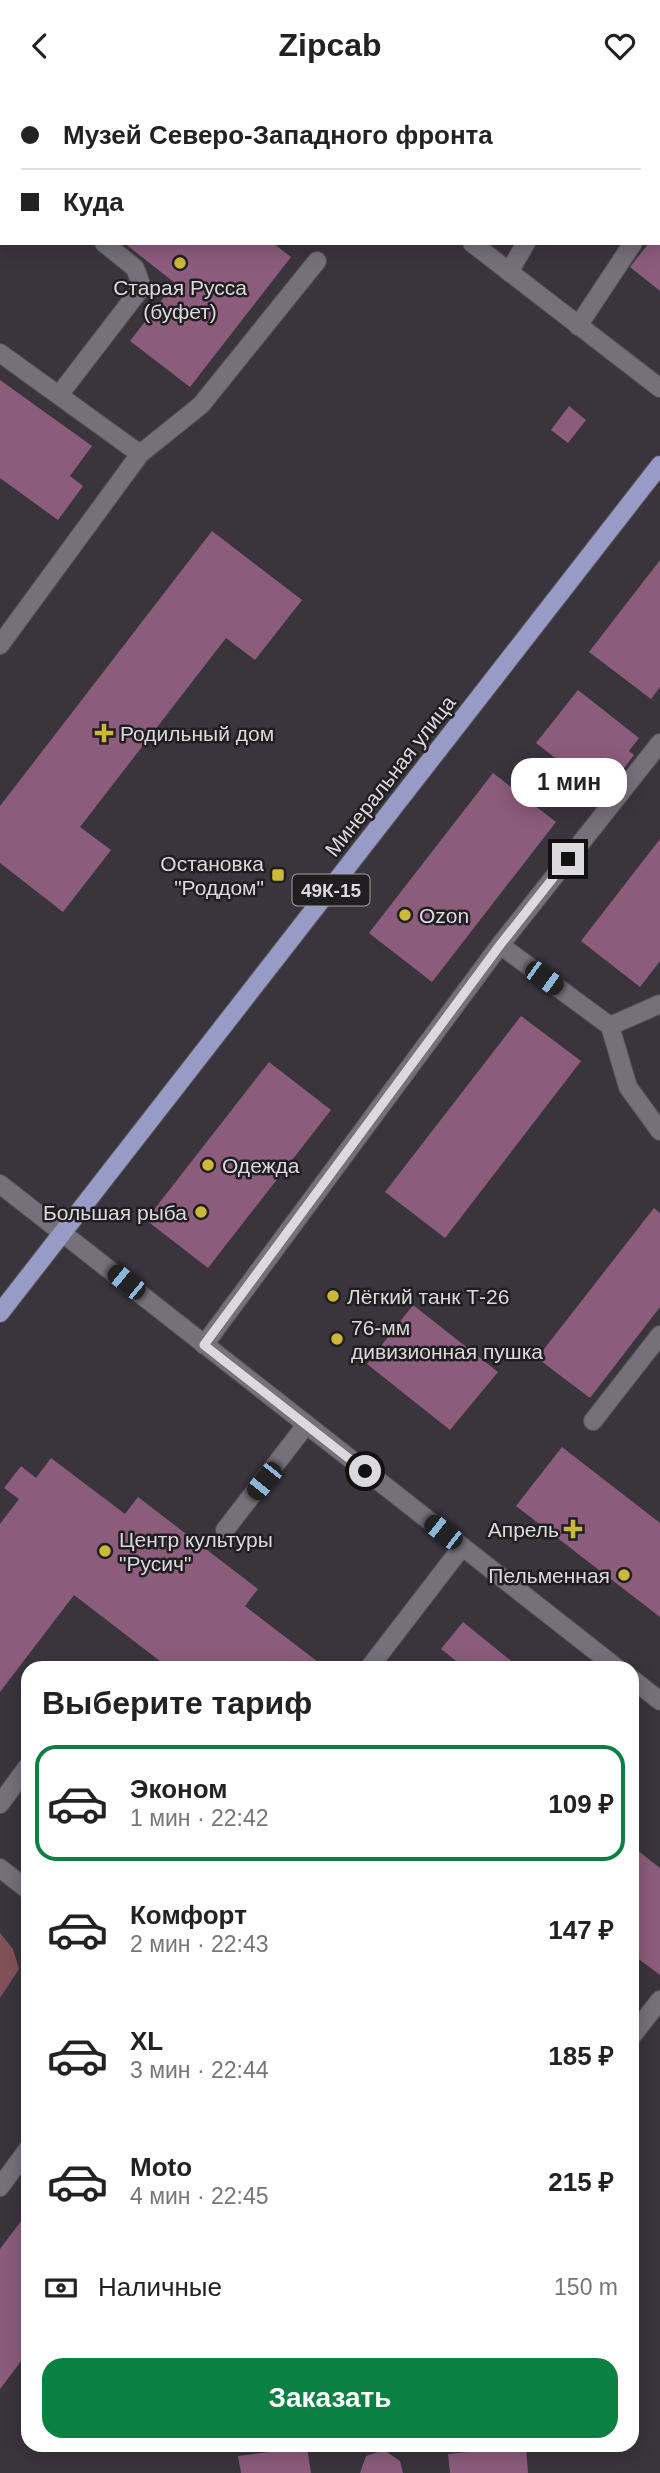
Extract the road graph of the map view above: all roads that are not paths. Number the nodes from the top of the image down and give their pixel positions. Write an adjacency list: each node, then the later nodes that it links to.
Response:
1 (106, 245): 10 (street)
2 (475, 245): 6 (street)
3 (525, 245): 6 (street)
4 (632, 245): 7 (street)
5 (317, 261): 11 (street)
6 (509, 272): 7 (street)
7 (578, 325): 9 (street)
8 (0, 353): 10 (street)
9 (660, 388)
10 (59, 395): 11 (street)
11 (140, 454): 13 (street)
12 (660, 465): 20 (main road, Минеральная улица / 49К-15)
13 (0, 645)
14 (660, 743): 15 (street)
15 (500, 945): 17 (street); 23 (street)
16 (660, 1004): 17 (street)
17 (610, 1026): 18 (street)
18 (660, 1131)
19 (0, 1184): 20 (street)
20 (63, 1233): 21 (main road, Минеральная улица / 49К-15); 23 (street)
21 (0, 1313)
22 (660, 1335): 24 (street)
23 (204, 1345): 25 (street)
24 (593, 1421)
25 (306, 1425): 26 (street); 27 (street)
26 (225, 1530)
27 (462, 1547): 28 (street); 29 (street)
28 (374, 1661)
29 (608, 1661)
30 (639, 1684): 31 (street)
31 (660, 1701)
32 (21, 1776): 33 (street)
33 (0, 1804)
34 (0, 1868): 35 (street)
35 (21, 1885)
36 (660, 2000): 37 (street)
37 (639, 2027)
38 (21, 2158): 39 (street)
39 (0, 2187)

